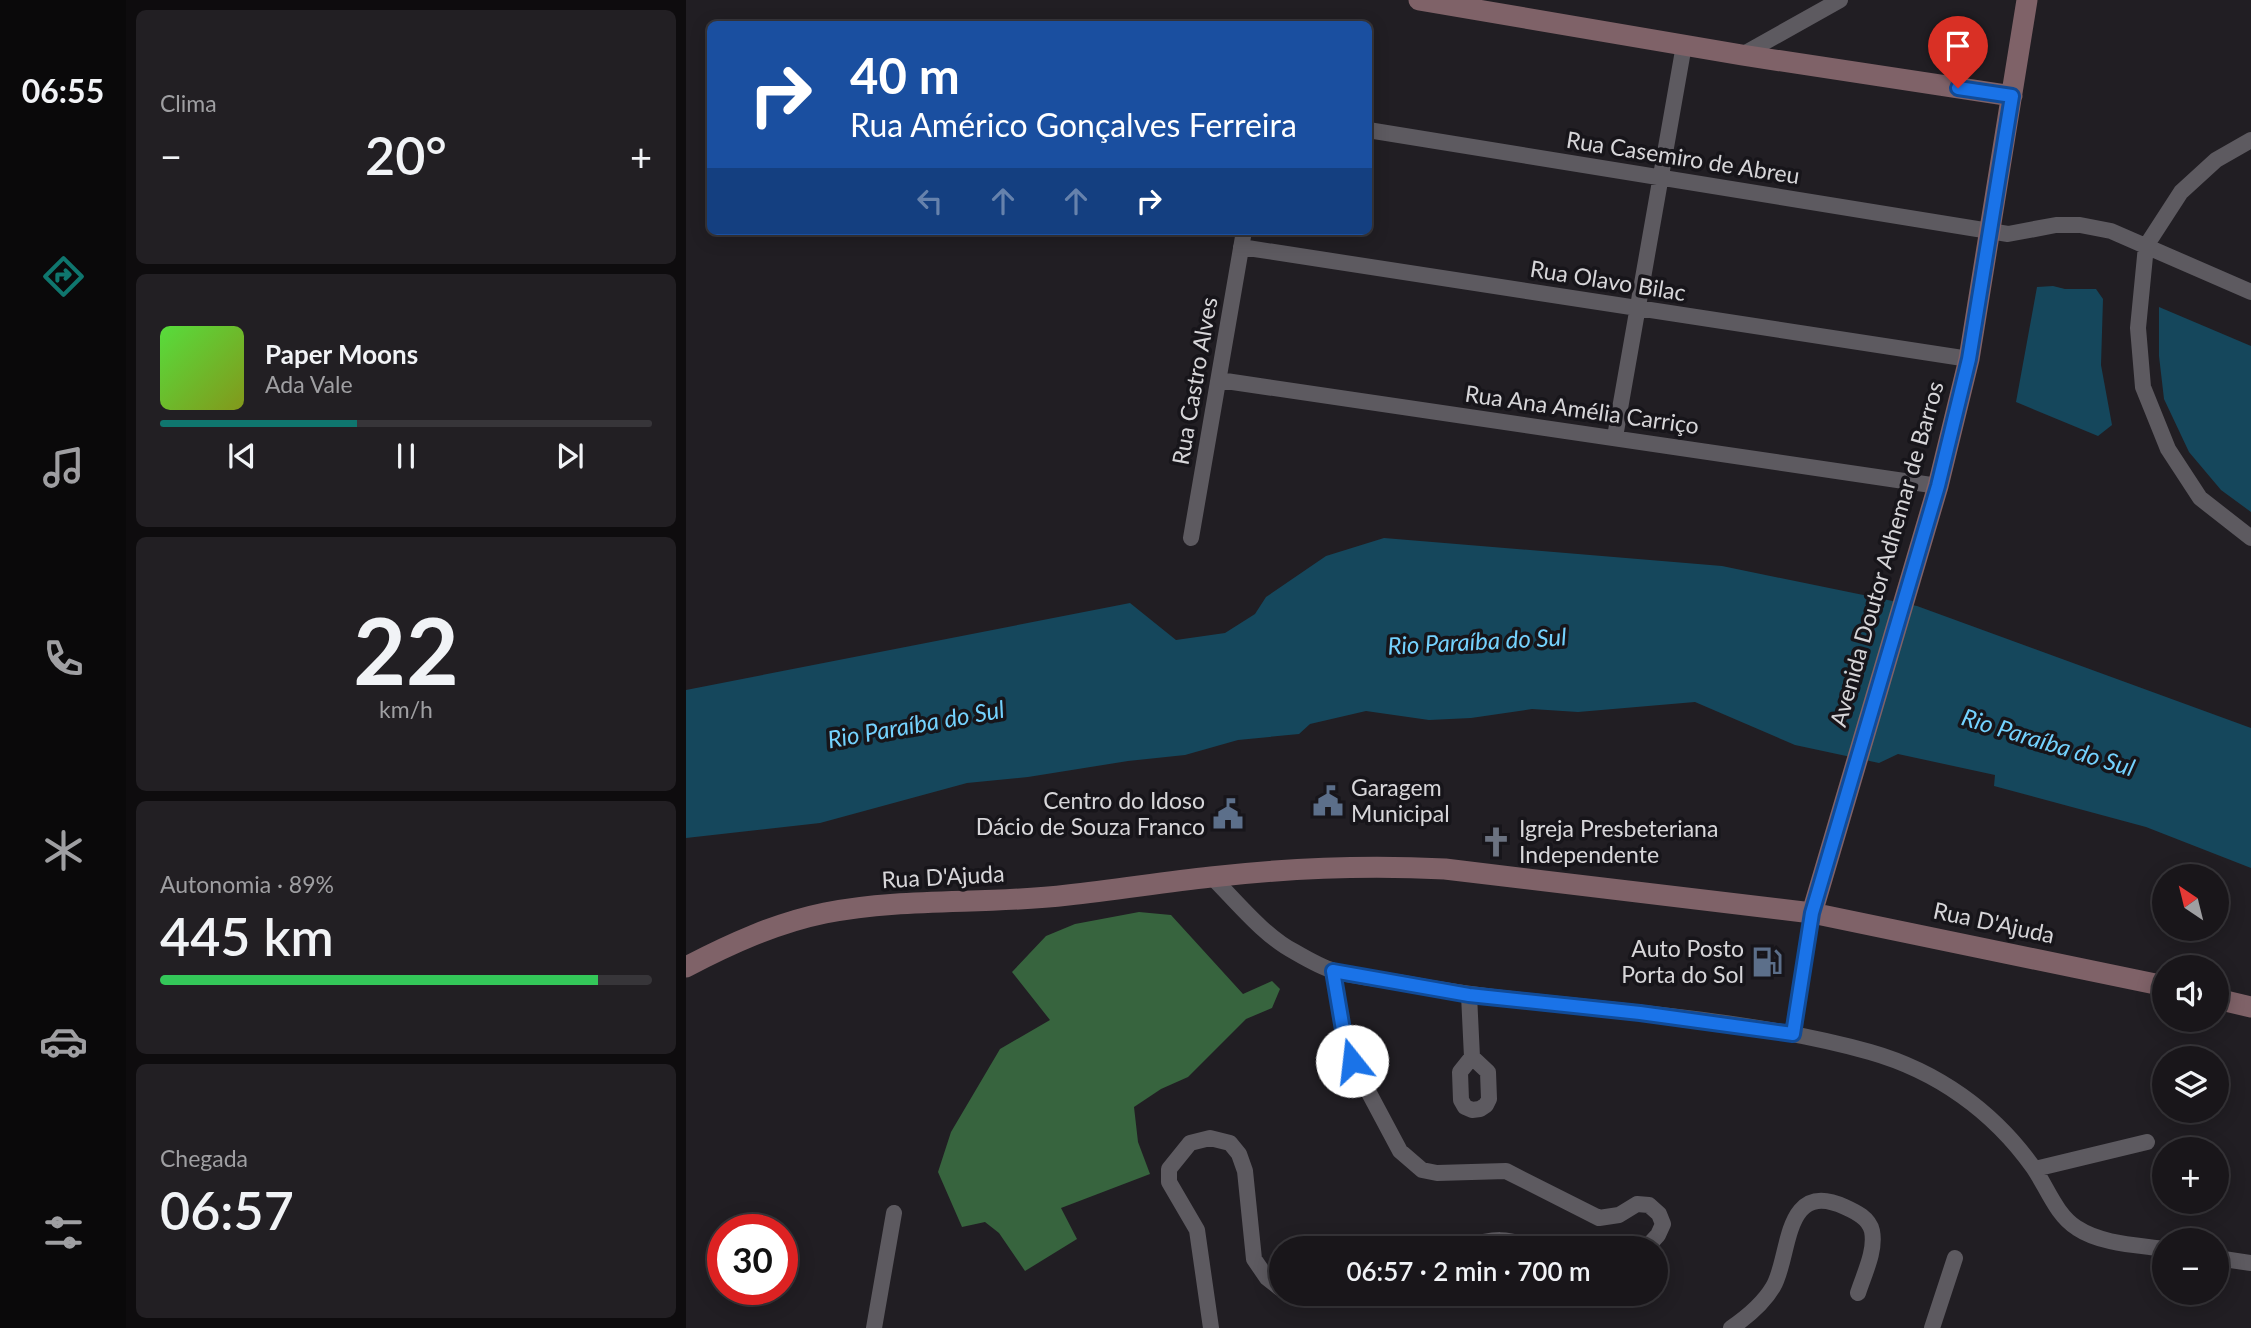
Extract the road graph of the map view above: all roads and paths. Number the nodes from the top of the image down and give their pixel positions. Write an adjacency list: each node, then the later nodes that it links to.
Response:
1 (1419, 0): 4 (main road)
2 (1840, 0): 5 (street)
3 (2027, 0): 6 (main road, Avenida Doutor Adhemar de Barros)
4 (1684, 45): 5 (main road); 9 (street)
5 (1742, 55): 6 (main road)
6 (2012, 96): 10 (main road, Avenida Doutor Adhemar de Barros)
7 (1372, 131): 9 (street, Rua Casemiro de Abreu)
8 (2251, 139): 12 (street)
9 (1660, 177): 10 (street, Rua Casemiro de Abreu); 14 (street)
10 (1990, 232): 12 (street); 15 (main road, Avenida Doutor Adhemar de Barros)
11 (1243, 239): 14 (street, Rua Olavo Bilac); 16 (street, Rua Castro Alves)
12 (2146, 246): 13 (street); 20 (street)
13 (2251, 292)
14 (1636, 308): 15 (street, Rua Olavo Bilac); 17 (street)
15 (1969, 359): 18 (main road, Avenida Doutor Adhemar de Barros)
16 (1219, 380): 17 (street, Rua Ana Amélia Carriço); 19 (street, Rua Castro Alves)
17 (1615, 437): 18 (street, Rua Ana Amélia Carriço)
18 (1938, 486): 22 (main road, Avenida Doutor Adhemar de Barros)
19 (1191, 538)
20 (2251, 538)
21 (1212, 877): 22 (main road, Rua D'Ajuda); 23 (main road, Rua D'Ajuda); 24 (street)
22 (1812, 913): 25 (main road, Rua D'Ajuda); 29 (street, Avenida Doutor Adhemar de Barros)
23 (686, 967)
24 (1333, 971): 26 (street); 34 (street)
25 (2152, 983)
26 (1469, 995): 29 (street); 30 (street)
27 (2229, 1002): 28 (main road)
28 (2251, 1007)
29 (1793, 1034): 32 (street)
30 (1472, 1057)
31 (2147, 1142): 32 (street)
32 (2035, 1169): 35 (street)
33 (894, 1213): 41 (street)
34 (1657, 1236)
35 (2152, 1248)
36 (1955, 1258): 44 (street)
37 (2229, 1260): 38 (street)
38 (2251, 1263)
39 (1269, 1280): 42 (street)
40 (1858, 1293): 43 (street)
41 (874, 1328)
42 (1211, 1328)
43 (1731, 1328)
44 (1932, 1328)

